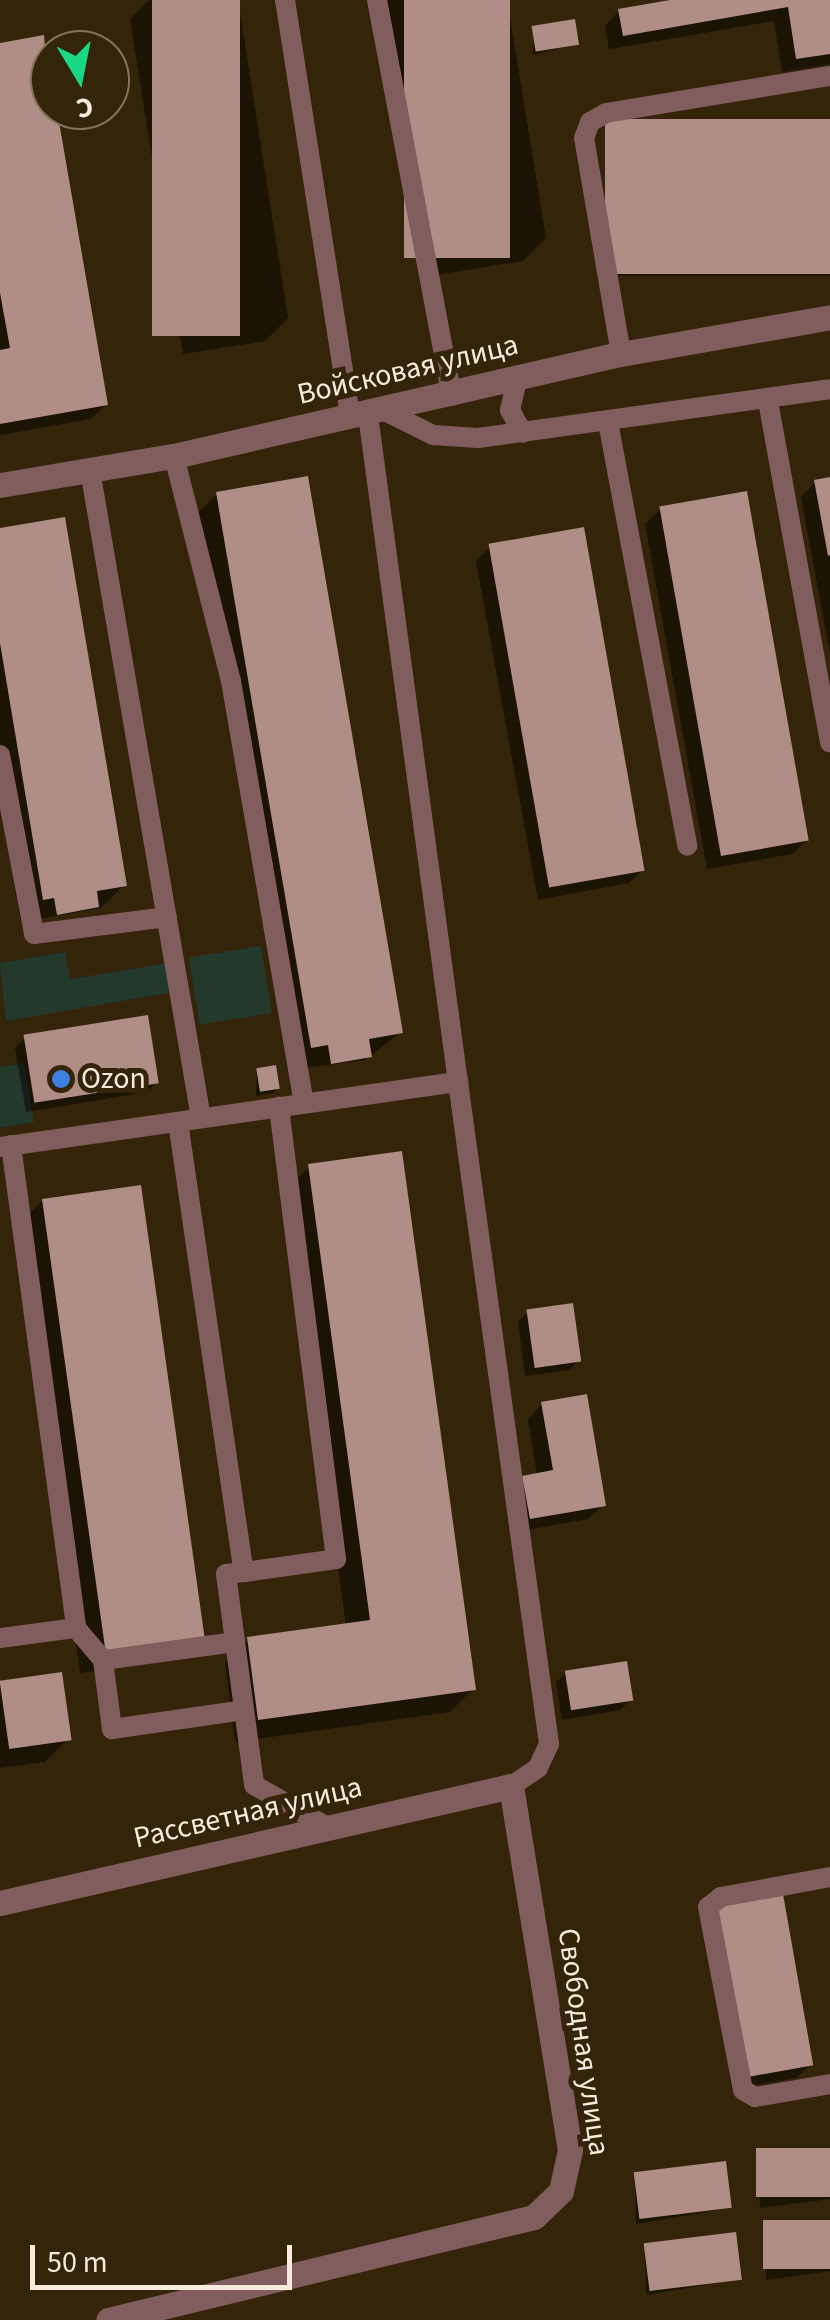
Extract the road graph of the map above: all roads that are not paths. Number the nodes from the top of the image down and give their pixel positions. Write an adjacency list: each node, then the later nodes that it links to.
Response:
1 (285, 0): 10 (lane)
2 (376, 0): 8 (lane)
3 (830, 76): 5 (lane)
4 (830, 317): 5 (street, Войсковая улица)
5 (621, 354): 6 (street, Войсковая улица)
6 (517, 380): 8 (street, Войсковая улица); 12 (lane)
7 (830, 390): 9 (lane)
8 (452, 396): 10 (street, Войсковая улица)
9 (768, 401): 11 (lane); 16 (lane)
10 (368, 414): 12 (lane); 13 (street, Войсковая улица); 20 (lane)
11 (608, 422): 12 (lane); 18 (lane)
12 (523, 433)
13 (174, 456): 14 (street, Войсковая улица); 21 (lane)
14 (90, 470): 15 (street, Войсковая улица); 19 (lane)
15 (0, 485)
16 (830, 742)
17 (0, 755): 19 (lane)
18 (687, 846)
19 (167, 917): 23 (lane)
20 (458, 1082): 21 (lane); 32 (lane)
21 (304, 1104): 22 (lane)
22 (279, 1108): 23 (lane); 26 (lane)
23 (201, 1118): 24 (lane)
24 (178, 1122): 25 (lane); 26 (lane)
25 (5, 1146): 27 (lane)
26 (244, 1572): 29 (lane)
27 (76, 1628): 28 (lane); 30 (lane)
28 (0, 1638)
29 (235, 1642): 30 (lane); 31 (lane)
30 (102, 1660): 31 (lane)
31 (244, 1710): 33 (lane)
32 (511, 1786): 33 (street, Рассветная улица); 37 (street, Свободная улица)
33 (330, 1828): 35 (street, Рассветная улица)
34 (830, 1877): 36 (lane)
35 (0, 1904)
36 (830, 2084)
37 (108, 2320)

